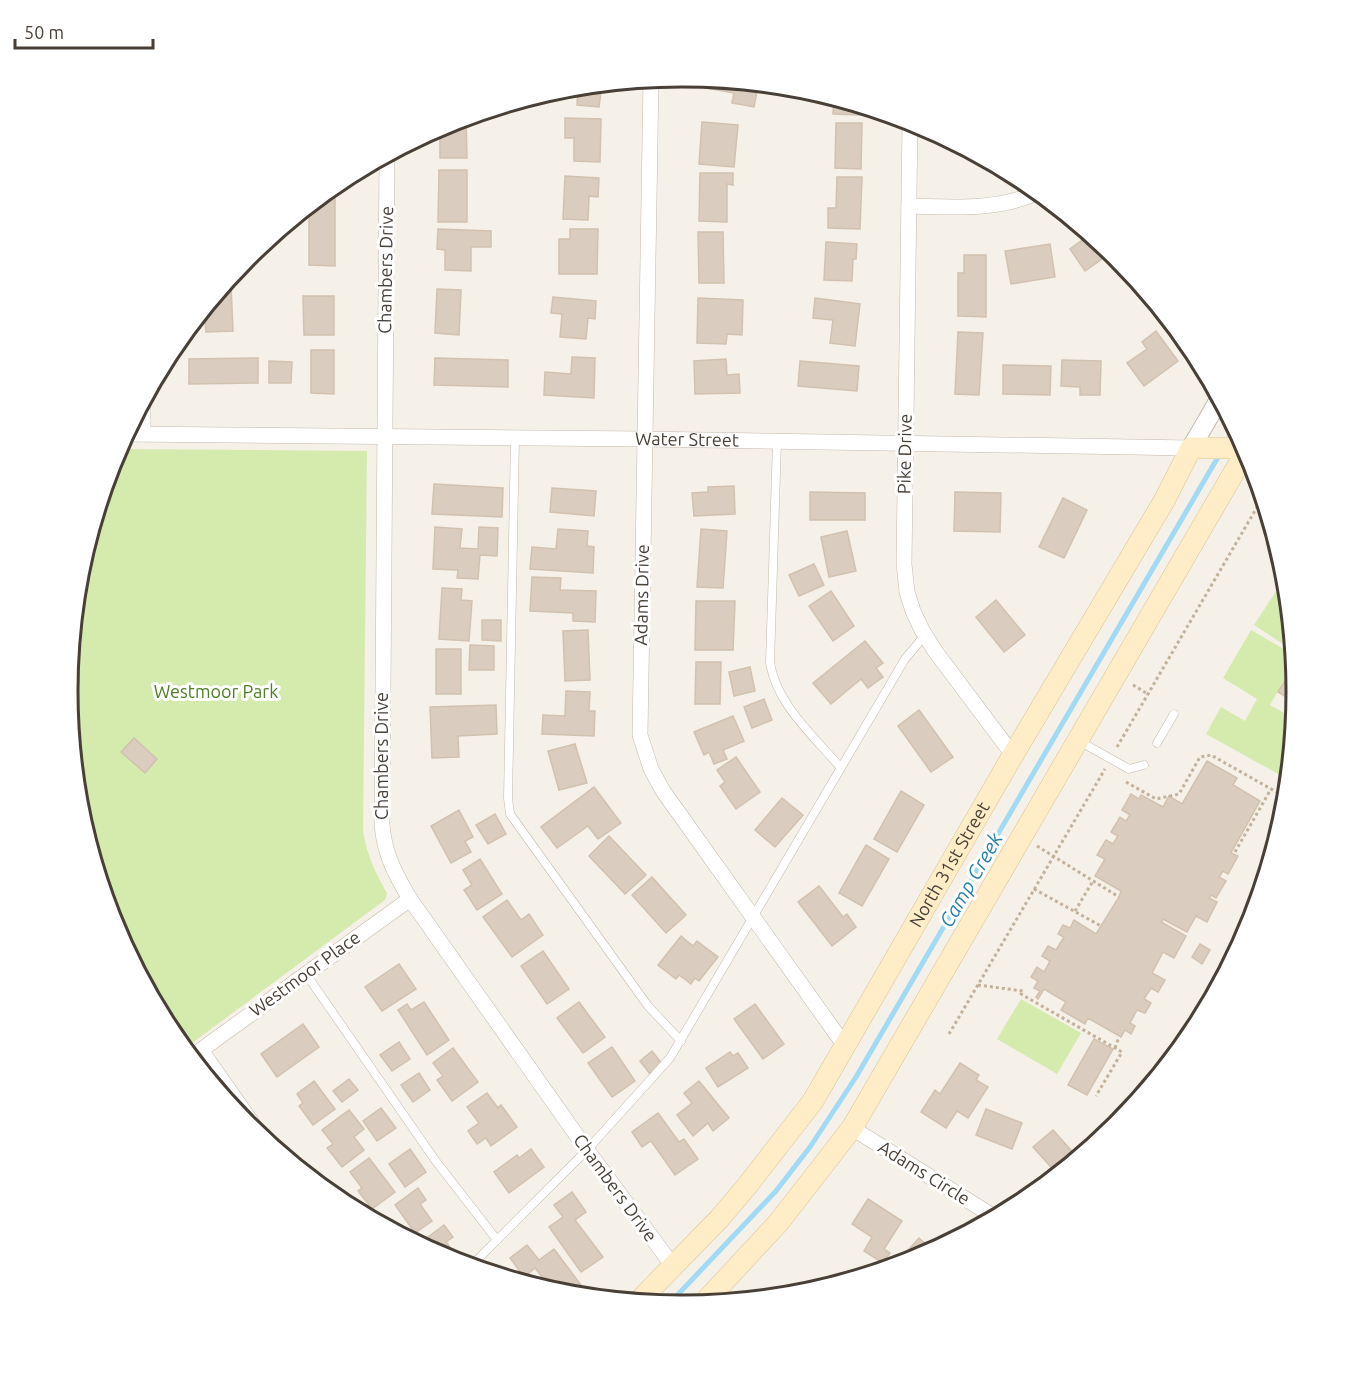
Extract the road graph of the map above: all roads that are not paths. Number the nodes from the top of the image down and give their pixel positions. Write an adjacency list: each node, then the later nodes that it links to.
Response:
1 (651, 88): 12 (street, Adams Drive)
2 (910, 131): 5 (street, Pike Drive)
3 (387, 164): 10 (street, Chambers Drive)
4 (1028, 196): 5 (street)
5 (909, 206): 14 (street, Pike Drive)
6 (1215, 406): 15 (street, North 31st Street)
7 (143, 418): 9 (street)
8 (136, 434): 9 (street, Water Street)
9 (143, 434): 10 (street, Water Street)
10 (384, 436): 11 (street, Water Street); 25 (street, Chambers Drive)
11 (515, 437): 12 (street, Water Street); 28 (lane)
12 (644, 439): 13 (street, Water Street); 26 (street, Adams Drive)
13 (777, 441): 14 (street, Water Street); 24 (lane)
14 (906, 444): 15 (street, Water Street); 18 (street, Pike Drive)
15 (1191, 448): 16 (main road, Water Street); 22 (main road, North 31st Street)
16 (1236, 449)
17 (1241, 460): 20 (main road)
18 (925, 635): 22 (street, Pike Drive); 24 (lane)
19 (1174, 714): 21 (lane)
20 (1078, 740): 23 (lane); 31 (main road)
21 (1157, 743)
22 (1013, 755): 29 (main road, North 31st Street)
23 (1144, 765)
24 (840, 767): 26 (lane)
25 (410, 899): 27 (street, Westmoor Place); 32 (street, Chambers Drive)
26 (754, 918): 28 (lane); 29 (street, Adams Drive)
27 (306, 974): 30 (street, Westmoor Place); 34 (lane)
28 (681, 1041): 32 (lane)
29 (845, 1046): 36 (main road, North 31st Street)
30 (232, 1094)
31 (852, 1128): 33 (street, Adams Circle); 38 (main road)
32 (587, 1150): 34 (lane); 36 (street, Chambers Drive)
33 (988, 1213)
34 (497, 1239): 35 (lane)
35 (477, 1260)
36 (673, 1266): 37 (main road, North 31st Street)
37 (645, 1295)
38 (711, 1295)

